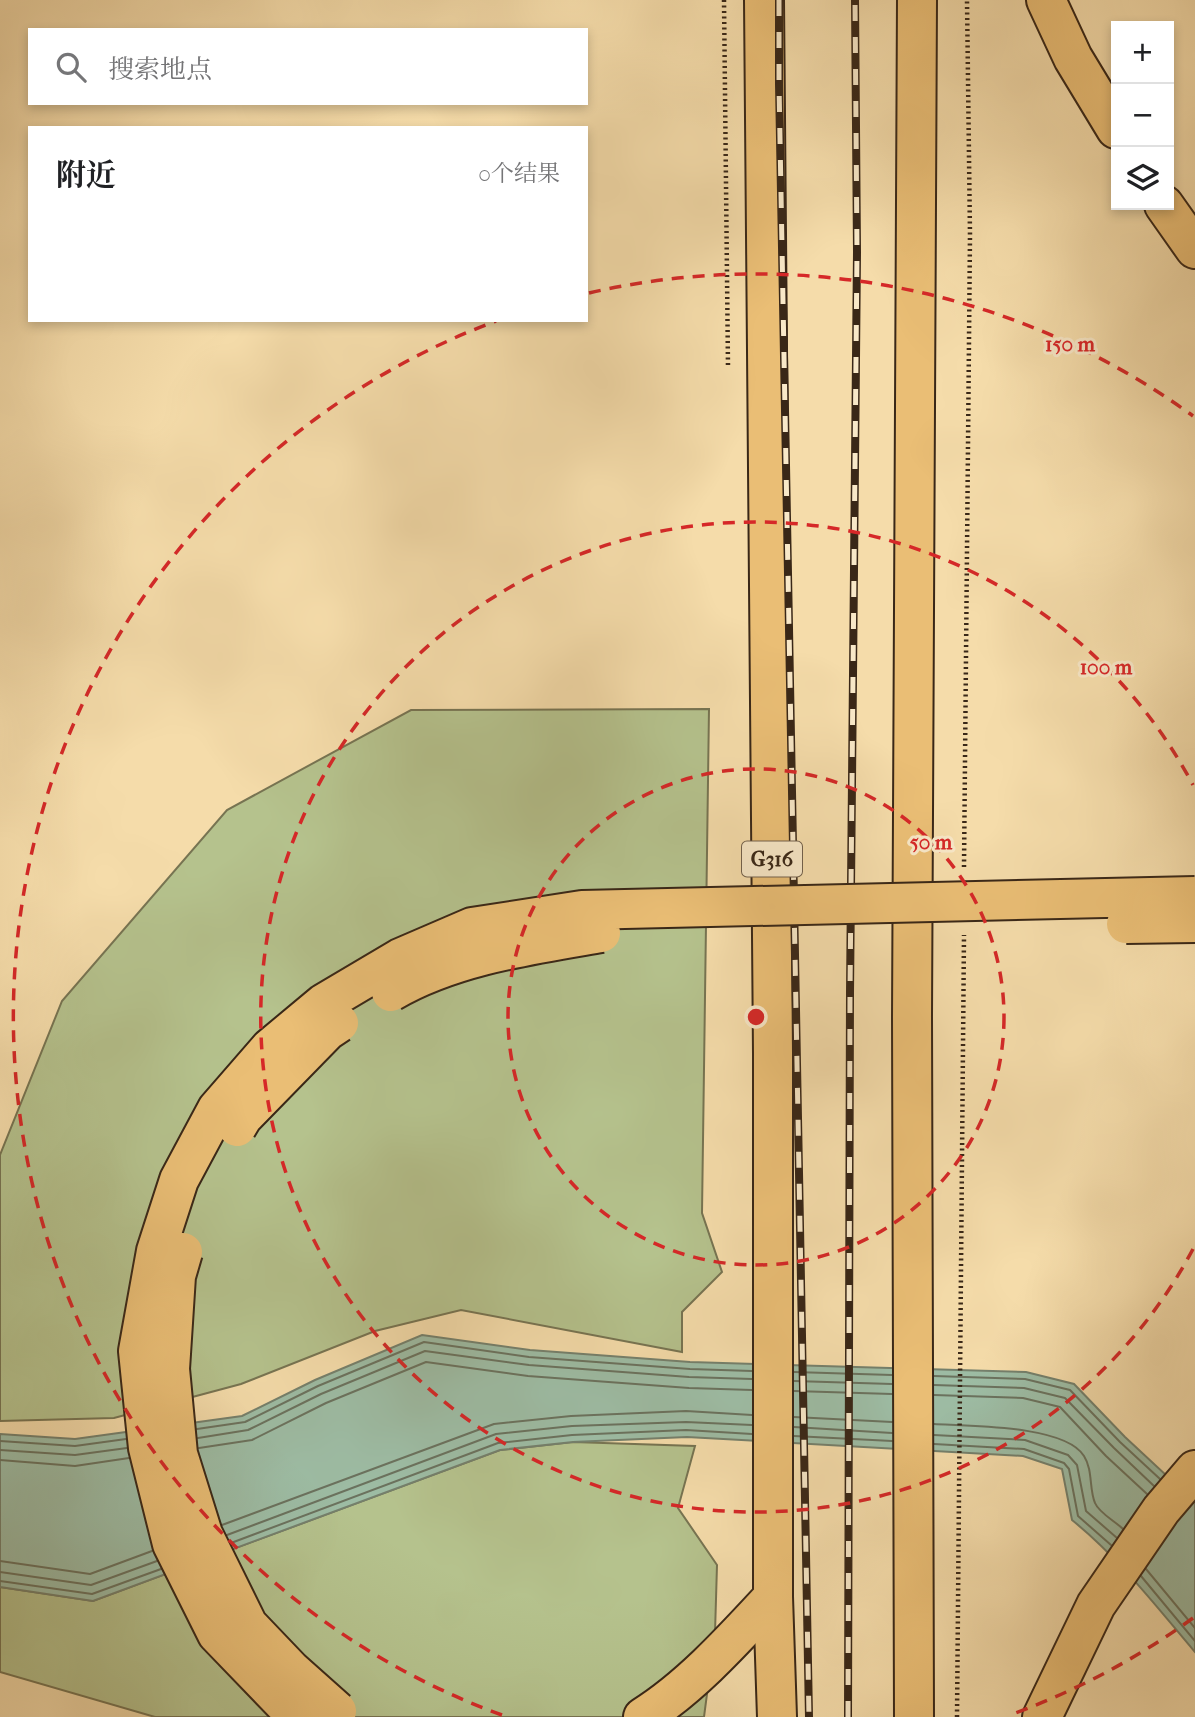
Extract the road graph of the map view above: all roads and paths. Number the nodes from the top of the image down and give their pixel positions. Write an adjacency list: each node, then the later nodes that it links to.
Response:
1 (764, 0): 13 (highway, G316)
2 (917, 0): 18 (highway)
3 (967, 0): 8 (path)
4 (1046, 0): 5 (highway)
5 (1111, 121)
6 (1168, 210): 7 (highway)
7 (1195, 248)
8 (964, 878)
9 (1195, 895): 15 (highway, bridge)
10 (1195, 923): 14 (highway, bridge)
11 (964, 934): 19 (path)
12 (1195, 1470): 20 (highway)
13 (773, 1597): 16 (highway); 17 (highway, G316)
14 (344, 1714)
15 (297, 1717)
16 (643, 1717)
17 (777, 1717)
18 (914, 1717)
19 (957, 1717)
20 (1042, 1717)

